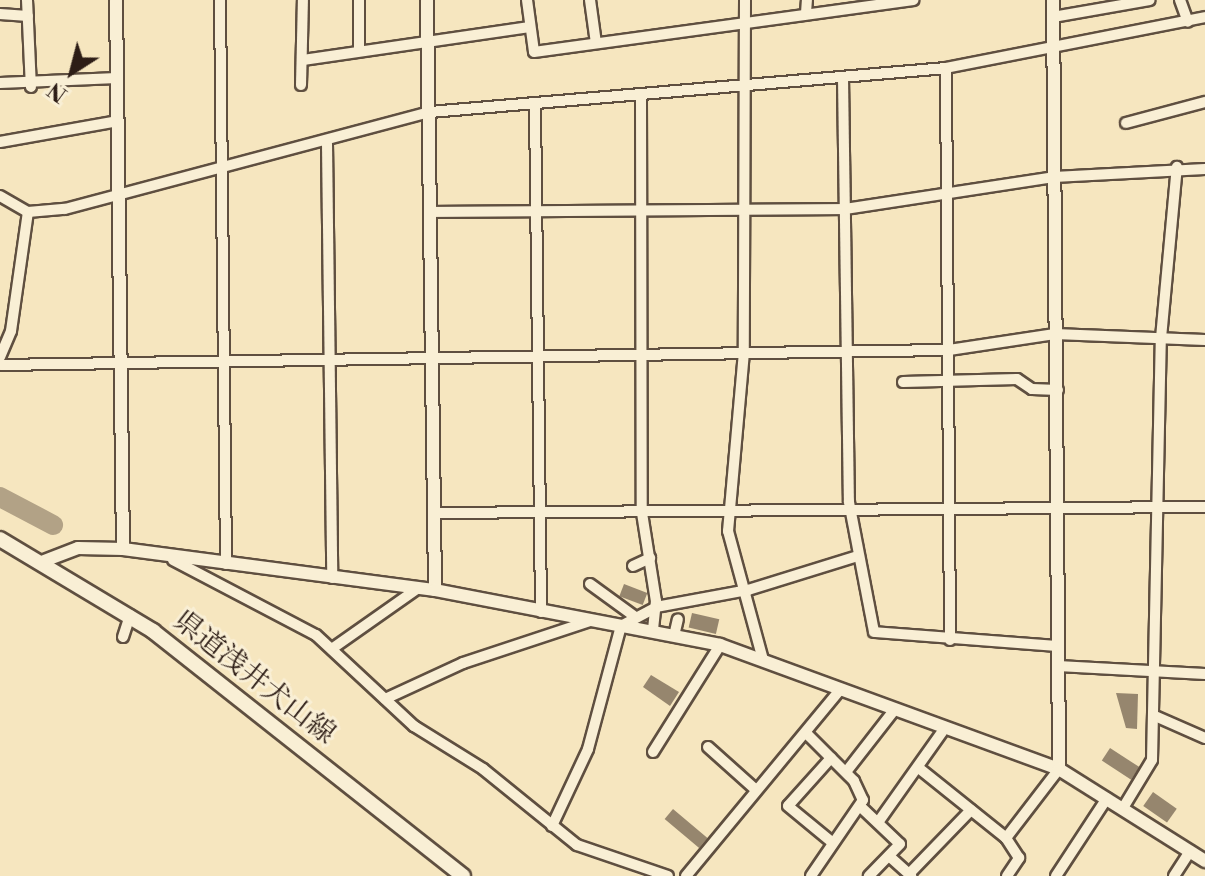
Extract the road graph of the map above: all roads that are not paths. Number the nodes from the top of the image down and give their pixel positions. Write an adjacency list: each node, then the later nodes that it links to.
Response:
1 (27, 0): 18 (street)
2 (116, 0): 30 (street)
3 (220, 0): 46 (street)
4 (303, 0): 28 (street)
5 (359, 0): 27 (street)
6 (427, 0): 24 (street)
7 (527, 0): 23 (street)
8 (590, 0): 25 (street)
9 (745, 0): 21 (street)
10 (807, 0): 16 (street)
11 (913, 0): 15 (street)
12 (1053, 0): 19 (street)
13 (1150, 0): 19 (street)
14 (1180, 0): 22 (street)
15 (860, 4): 16 (street)
16 (806, 13): 21 (street)
17 (0, 14): 18 (street)
18 (28, 16): 35 (street)
19 (1053, 17): 26 (street)
20 (1205, 17): 22 (street)
21 (745, 19): 25 (street); 34 (street)
22 (1188, 22): 26 (street)
23 (530, 27): 24 (street); 25 (street)
24 (427, 40): 27 (street); 39 (street)
25 (596, 43)
26 (1053, 47): 29 (street); 47 (street)
27 (359, 51): 28 (street)
28 (303, 60): 33 (street)
29 (946, 68): 31 (street); 48 (street)
30 (117, 78): 35 (street); 40 (street)
31 (843, 78): 34 (street); 52 (street)
32 (0, 83): 35 (street)
33 (301, 85)
34 (739, 86): 36 (street); 51 (street)
35 (31, 87)
36 (641, 98): 38 (street); 56 (street)
37 (1205, 102): 41 (street)
38 (535, 105): 39 (street); 53 (street)
39 (430, 112): 43 (street); 55 (street)
40 (118, 121): 42 (street); 50 (street)
41 (1126, 123)
42 (0, 142)
43 (327, 144): 46 (street); 66 (street)
44 (1177, 167): 45 (street); 47 (street); 58 (street)
45 (1205, 169)
46 (222, 172): 50 (street); 68 (street)
47 (1054, 177): 48 (street); 57 (street)
48 (948, 192): 52 (street); 60 (street)
49 (0, 196): 54 (street)
50 (119, 201): 54 (street); 69 (street)
51 (741, 209): 52 (street); 56 (street); 62 (street)
52 (845, 209): 61 (street)
53 (535, 210): 55 (street); 56 (street); 63 (street)
54 (28, 212): 67 (street)
55 (431, 212): 65 (street)
56 (639, 212): 64 (street)
57 (1055, 334): 58 (street); 60 (street); 73 (street)
58 (1161, 338): 59 (street); 75 (street)
59 (1205, 340)
60 (949, 350): 61 (street); 72 (street)
61 (847, 351): 62 (street); 78 (street)
62 (744, 352): 64 (street); 80 (street)
63 (539, 354): 64 (street); 65 (street); 79 (street)
64 (642, 354): 82 (street)
65 (432, 355): 66 (street); 81 (street)
66 (328, 356): 68 (street); 91 (street)
67 (0, 357)
68 (225, 358): 69 (street); 89 (street)
69 (121, 361): 70 (street); 84 (street)
70 (0, 365)
71 (903, 382): 72 (street)
72 (949, 382): 73 (street); 77 (street)
73 (1058, 390): 74 (street)
74 (1060, 504): 75 (street); 77 (street); 109 (street)
75 (1163, 506): 76 (street); 114 (street)
76 (1205, 507)
77 (950, 508): 78 (street); 107 (street)
78 (849, 509): 80 (street); 85 (street)
79 (541, 511): 81 (street); 82 (street); 97 (street)
80 (731, 511): 82 (street); 95 (street)
81 (434, 513): 94 (street)
82 (642, 513): 86 (street)
83 (0, 539): 88 (main road, 県道浅井犬山線)
84 (123, 549): 87 (street); 88 (street)
85 (858, 556): 95 (street); 106 (street)
86 (650, 558): 90 (street); 96 (street)
87 (173, 560): 89 (street); 110 (street)
88 (44, 561): 98 (main road, 県道浅井犬山線)
89 (226, 564): 91 (street)
90 (633, 566)
91 (332, 578): 93 (street)
92 (590, 584): 99 (street)
93 (417, 589): 94 (street); 110 (street)
94 (435, 590): 97 (street)
95 (748, 590): 96 (street); 112 (street)
96 (656, 607): 99 (street); 103 (street)
97 (541, 612): 101 (street)
98 (130, 615): 105 (street); 142 (main road, 県道浅井犬山線)
99 (634, 616): 102 (street)
100 (678, 619): 104 (street)
101 (593, 620): 102 (street); 117 (street)
102 (621, 626): 103 (street); 135 (street)
103 (653, 631): 104 (street)
104 (674, 636): 108 (street)
105 (123, 637)
106 (907, 638): 107 (street); 111 (street)
107 (950, 640): 109 (street)
108 (720, 645): 112 (street); 124 (street)
109 (1058, 646): 113 (street)
110 (333, 648): 117 (street)
111 (903, 651)
112 (763, 660): 116 (street)
113 (1058, 666): 114 (street); 127 (street)
114 (1156, 672): 115 (street); 119 (street)
115 (1205, 674)
116 (839, 691): 118 (street); 121 (street)
117 (385, 699): 135 (street)
118 (892, 713): 120 (street); 128 (street)
119 (1155, 716): 122 (street); 132 (street)
120 (942, 732): 126 (street); 127 (street)
121 (806, 733): 125 (street); 129 (street)
122 (1205, 738)
123 (708, 747): 129 (street)
124 (653, 752)
125 (831, 758): 128 (street); 137 (street)
126 (920, 769): 133 (street); 134 (street)
127 (1059, 769): 130 (street); 136 (street)
128 (846, 772): 131 (street)
129 (755, 789): 144 (street)
130 (1107, 798): 132 (street); 148 (street)
131 (862, 808): 134 (street); 137 (street)
132 (1123, 808): 138 (street)
133 (971, 810): 136 (street); 141 (street)
134 (879, 821): 139 (street)
135 (552, 826): 143 (street)
136 (1006, 838): 147 (street)
137 (833, 843): 145 (street)
138 (1190, 851): 140 (street); 149 (street)
139 (889, 856): 141 (street); 146 (street)
140 (1205, 861)
141 (910, 875)
142 (463, 876)
143 (668, 876)
144 (686, 876)
145 (811, 876)
146 (869, 876)
147 (1007, 876)
148 (1056, 876)
149 (1174, 876)

